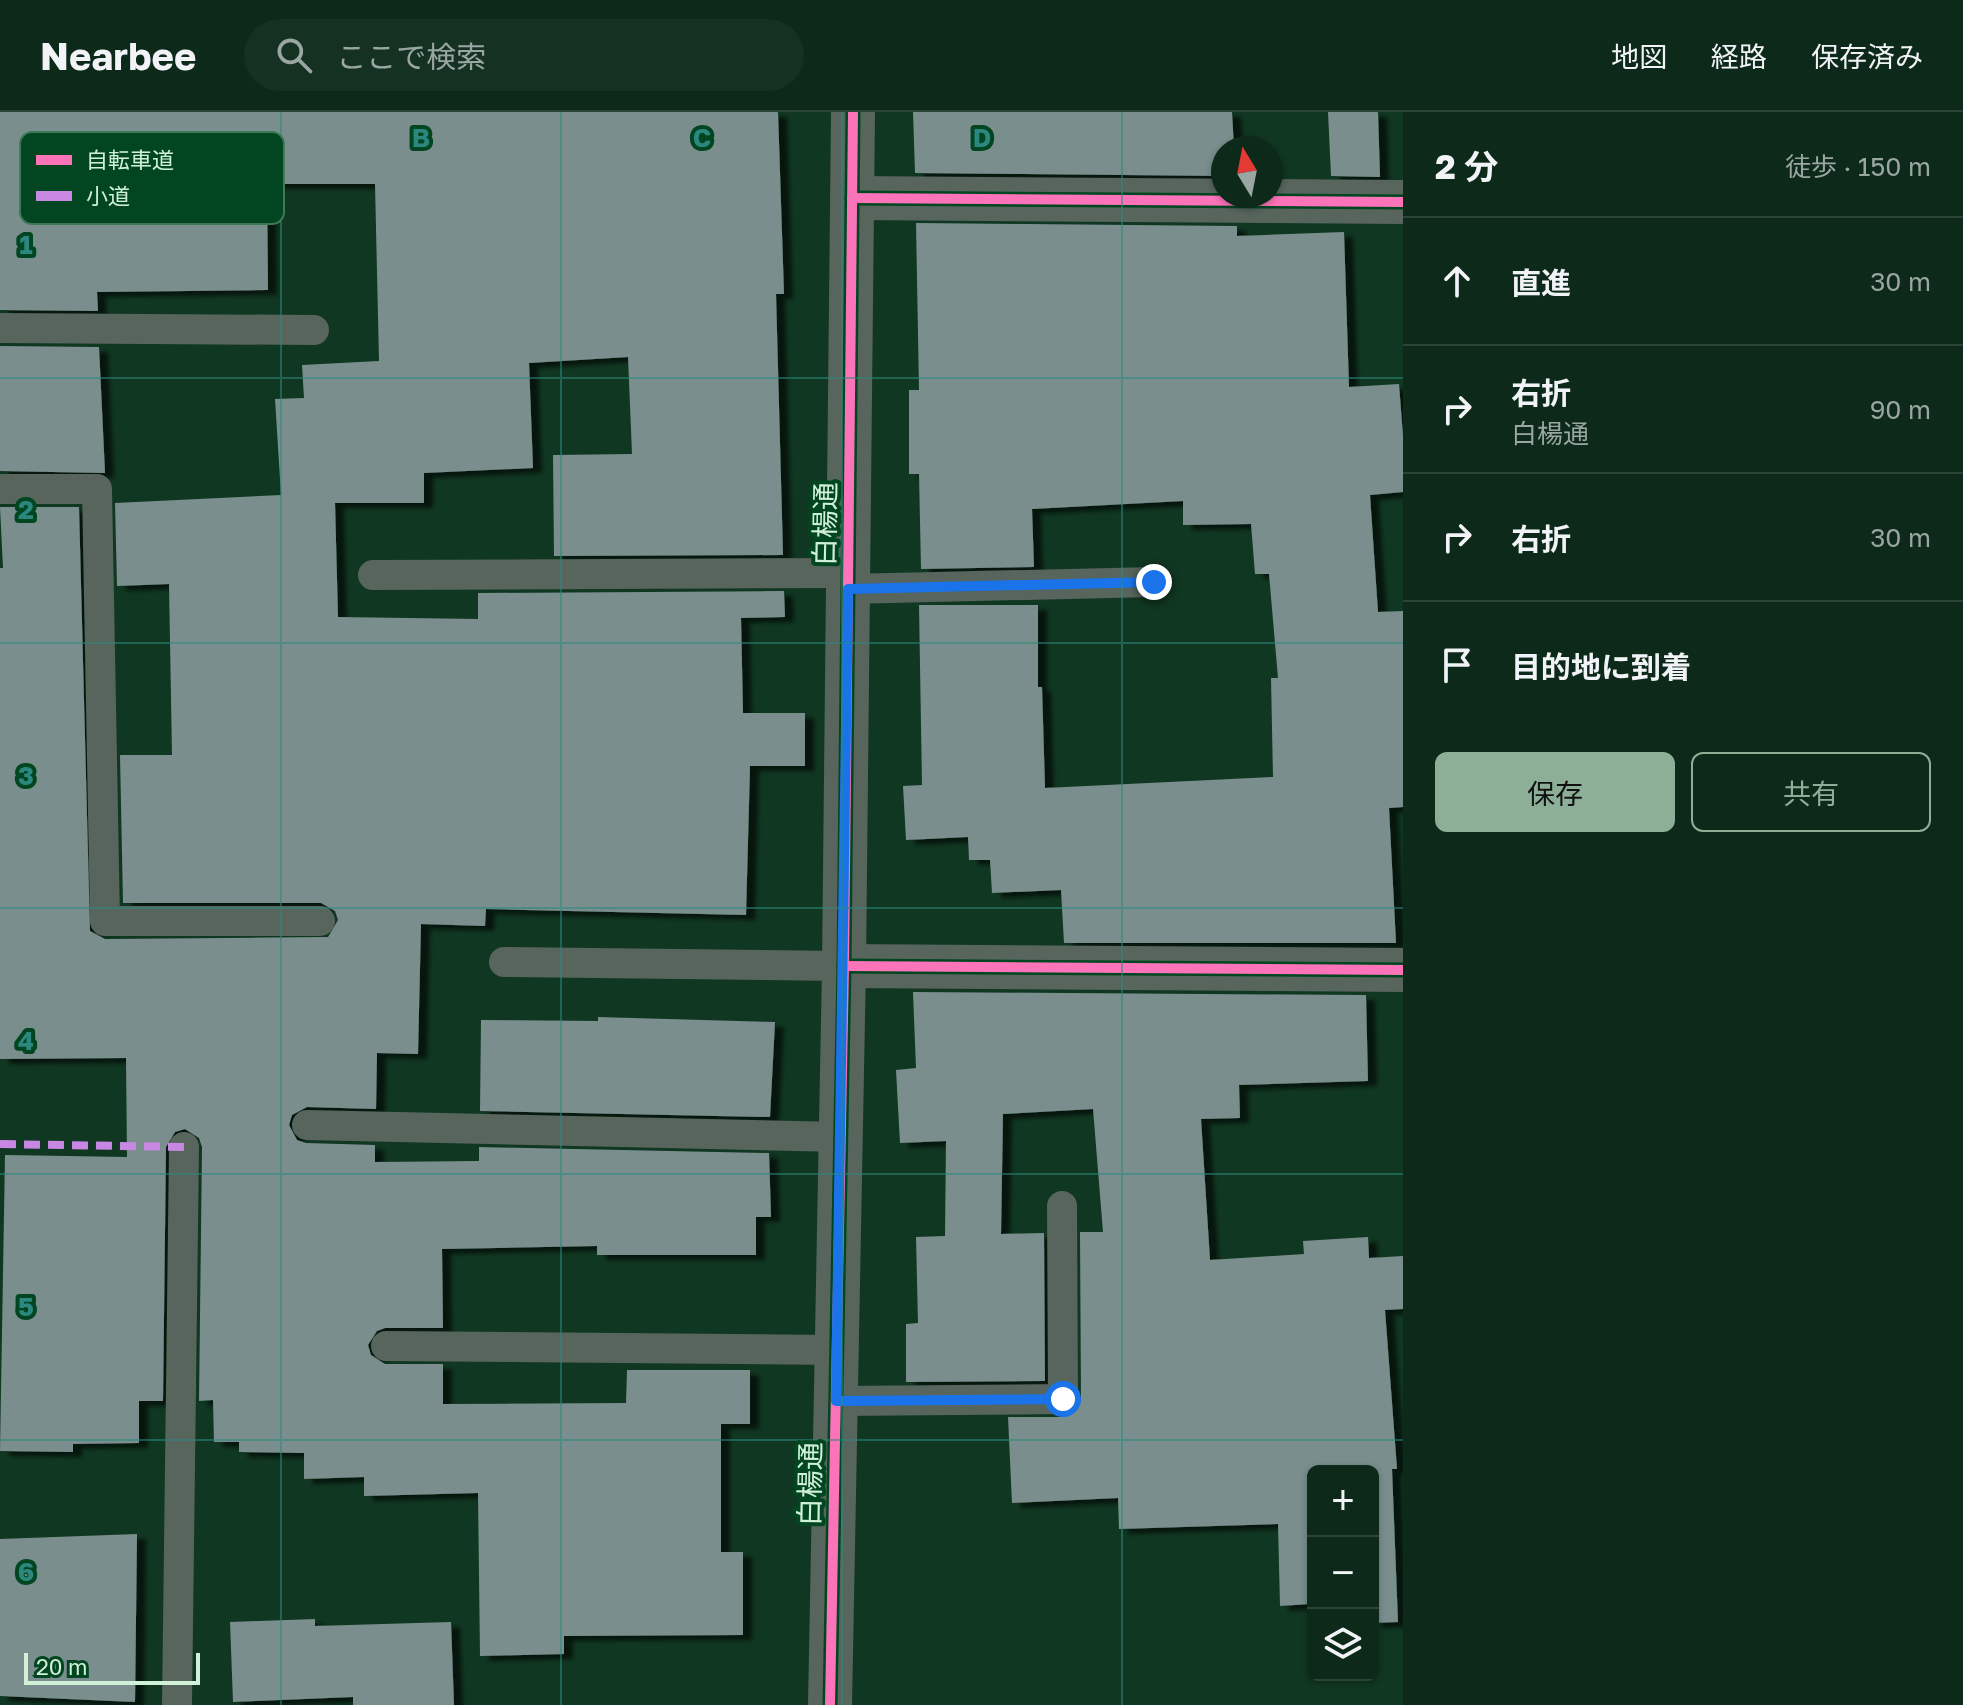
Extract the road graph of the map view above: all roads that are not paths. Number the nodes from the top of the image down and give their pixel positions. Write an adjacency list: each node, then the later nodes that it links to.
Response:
1 (853, 112): 2 (street, 白楊通)
2 (852, 198): 3 (street); 8 (street, 白楊通)
3 (1403, 202)
4 (0, 328): 5 (lane)
5 (314, 330)
6 (0, 489): 10 (lane)
7 (373, 575): 8 (lane)
8 (848, 581): 9 (lane); 12 (street, 白楊通)
9 (1154, 582)
10 (320, 921)
11 (504, 962): 12 (lane)
12 (844, 966): 13 (street); 15 (street, 白楊通)
13 (1403, 970)
14 (307, 1125): 15 (lane)
15 (841, 1137): 19 (street, 白楊通)
16 (184, 1147): 21 (lane)
17 (1062, 1206): 20 (lane)
18 (386, 1346): 19 (lane)
19 (837, 1350): 20 (street, 白楊通)
20 (836, 1401): 22 (street, 白楊通)
21 (177, 1705)
22 (830, 1705)

